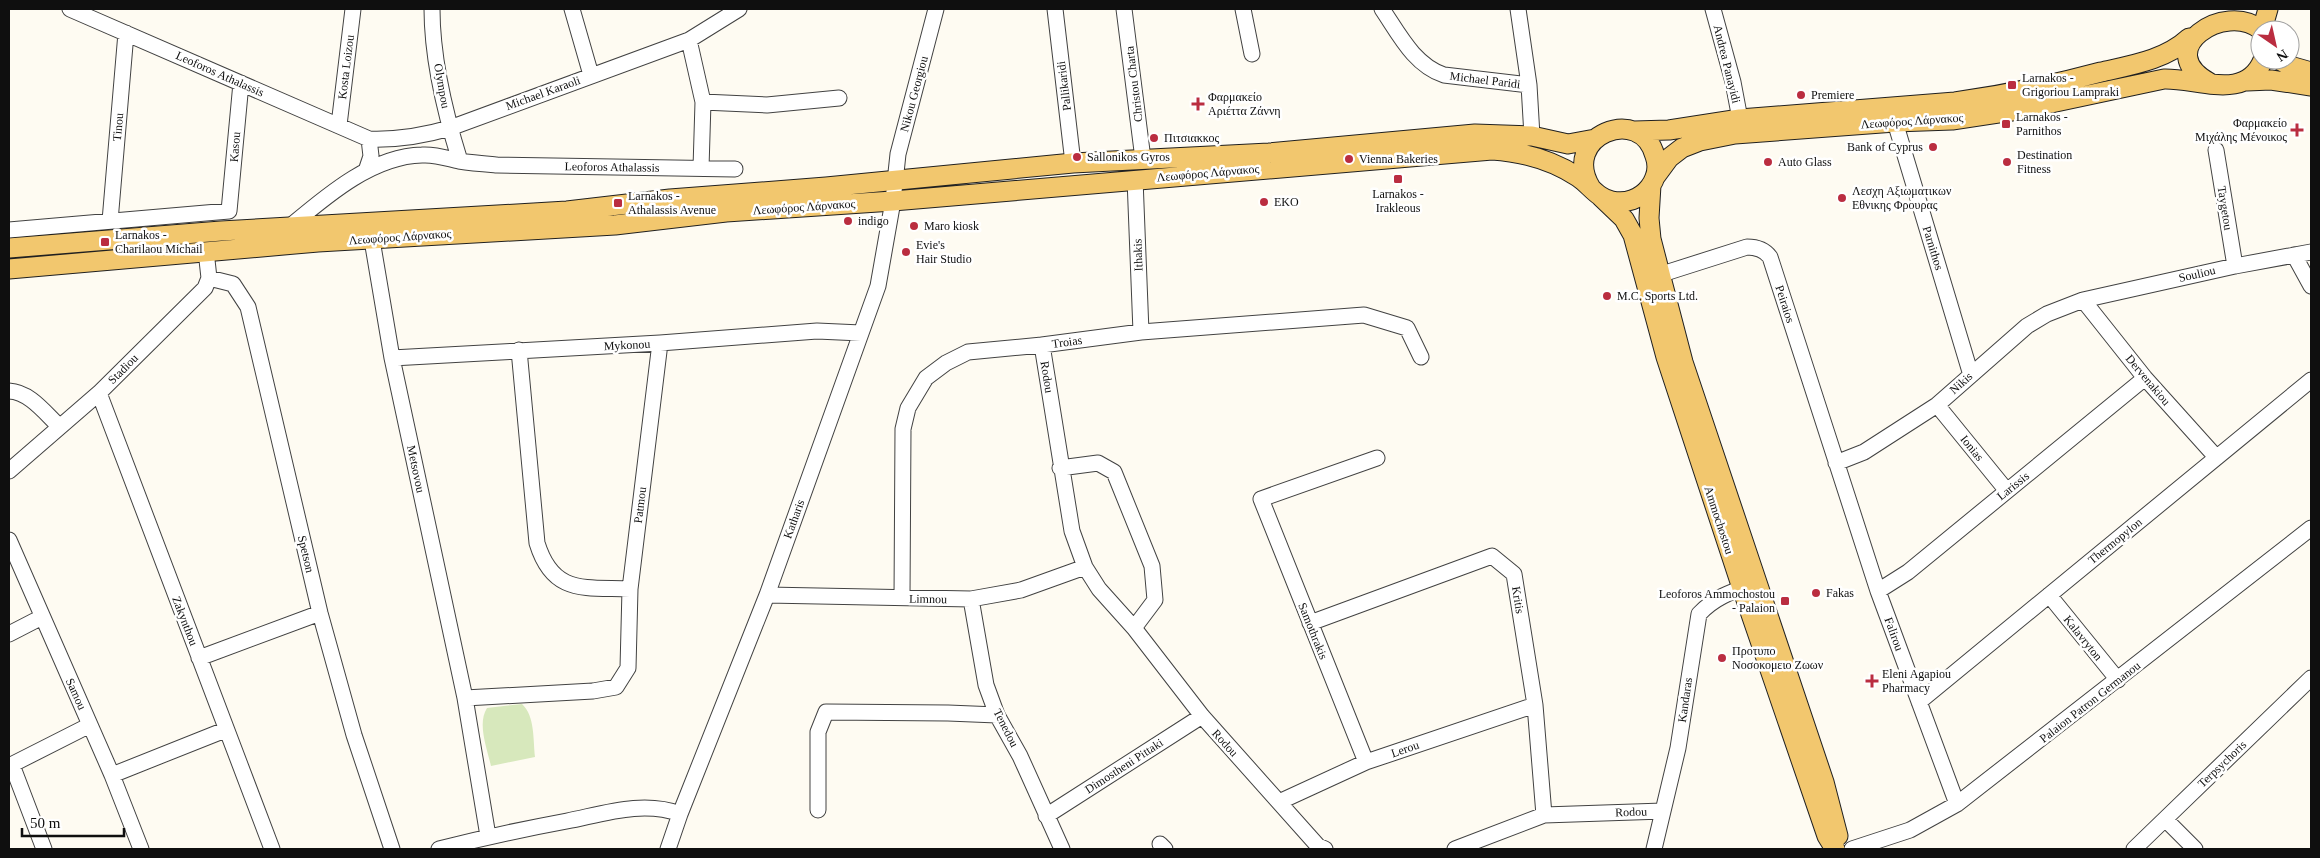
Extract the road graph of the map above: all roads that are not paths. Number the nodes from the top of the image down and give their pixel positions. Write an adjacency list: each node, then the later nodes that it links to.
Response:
1 (70, 9): 15 (street, Leoforos Athalassis)
2 (353, 9): 30 (street, Kosta Loizou)
3 (432, 9): 31 (street, Olympou)
4 (572, 9): 20 (street)
5 (740, 9): 17 (street, Michael Karaoli)
6 (936, 9): 44 (street, Nikou Georgiou)
7 (1055, 9): 39 (street, Pallikaridi)
8 (1124, 9): 37 (street, Christou Charta)
9 (1243, 9): 18 (street)
10 (1382, 9): 24 (street, Michael Paridi)
11 (1518, 9): 24 (street)
12 (1713, 9): 28 (street, Andrea Panayidi)
13 (2218, 10): 14 (main road, Λεωφόρος Λάρνακος); 16 (main road, Λεωφόρος Λάρνακος)
14 (2254, 20)
15 (126, 32): 22 (street, Leoforos Athalassis); 48 (street, Tinou)
16 (2189, 38): 23 (main road); 28 (main road, Λεωφόρος Λάρνακος)
17 (689, 40): 20 (street, Michael Karaoli); 27 (street)
18 (1252, 54)
19 (2258, 70): 21 (main road)
20 (591, 75): 31 (street, Michael Karaoli)
21 (2247, 81): 23 (main road, Λεωφόρος Λάρνακος); 25 (main road, Λεωφόρος Λάρνακος)
22 (241, 83): 30 (street, Leoforos Athalassis); 48 (street, Kasou)
23 (2210, 83): 29 (main road, Λεωφόρος Λάρνακος)
24 (1529, 85): 33 (street)
25 (2311, 86)
26 (839, 98): 27 (street)
27 (703, 102): 40 (street)
28 (1740, 119): 32 (main road, Λεωφόρος Λάρνακος)
29 (1895, 122): 45 (main road, Λεωφόρος Λάρνακος); 69 (street, Parnithos)
30 (339, 125): 35 (street, Leoforos Athalassis)
31 (450, 128): 35 (street, Michael Karaoli); 38 (street, Olympou)
32 (1634, 132): 34 (main road, Λεωφόρος Λάρνακος); 45 (main road)
33 (1532, 136): 34 (main road, Λεωφόρος Λάρνακος); 37 (main road, Λεωφόρος Λάρνακος)
34 (1595, 138): 46 (main road)
35 (369, 139): 42 (street)
36 (2216, 150): 56 (street, Taygetou)
37 (1143, 159): 39 (main road, Λεωφόρος Λάρνακος)
38 (460, 161): 40 (street, Leoforos Athalassis); 42 (street)
39 (1074, 164): 44 (main road, Λεωφόρος Λάρνακος)
40 (701, 168): 41 (street, Leoforos Athalassis)
41 (735, 169)
42 (366, 171): 49 (street)
43 (1135, 179): 46 (main road, Λεωφόρος Λάρνακος); 47 (main road, Λεωφόρος Λάρνακος); 62 (street, Ithakis)
44 (893, 181): 47 (street, Katharis); 49 (main road, Λεωφόρος Λάρνακος)
45 (1653, 181): 46 (main road, Λεωφόρος Λάρνακος); 58 (main road, Ammochostou)
46 (1596, 192): 85 (main road, Ammochostou)
47 (893, 201): 51 (main road, Λεωφόρος Λάρνακος); 63 (street, Katharis)
48 (110, 221): 50 (street)
49 (287, 229): 52 (main road, Λεωφόρος Λάρνακος)
50 (9, 230)
51 (372, 240): 53 (main road, Λεωφόρος Λάρνακος); 68 (street, Metsovou)
52 (9, 248)
53 (206, 251): 57 (main road, Λεωφόρος Λάρνακος); 59 (street)
54 (2311, 252): 55 (street, Souliou)
55 (2294, 255): 56 (street, Souliou); 60 (street)
56 (2235, 266): 61 (street, Souliou)
57 (9, 269)
58 (1659, 275): 78 (street, Peiraios); 85 (main road, Ammochostou)
59 (209, 278): 73 (street, Stadiou); 92 (street, Spetson)
60 (2311, 286)
61 (2083, 300): 69 (street, Nikis); 70 (street, Dervenakiou)
62 (1141, 332): 65 (street, Troias); 67 (street, Troias)
63 (861, 333): 64 (street, Mykonou); 88 (street, Katharis)
64 (660, 343): 66 (street, Mykonou); 86 (street, Patmou)
65 (1042, 345): 79 (street, Rodou); 90 (street, Troias)
66 (519, 350): 68 (street, Mykonou); 86 (street)
67 (1421, 357)
68 (392, 358): 100 (street, Metsovou)
69 (1971, 374): 74 (street, Nikis)
70 (2145, 378): 76 (street, Dervenakiou); 81 (street, Larissis)
71 (2311, 380): 76 (street, Thermopylon)
72 (9, 391): 75 (street)
73 (99, 393): 75 (street, Stadiou); 97 (street, Zakynthou)
74 (1937, 405): 78 (street, Nikis); 81 (street, Ionias)
75 (60, 426): 80 (street, Stadiou)
76 (2216, 457): 89 (street, Thermopylon)
77 (1377, 458): 94 (street, Samothrakis)
78 (1836, 463): 87 (street, Falirou)
79 (1060, 468): 84 (street, Rodou); 95 (street)
80 (9, 471)
81 (2007, 490): 87 (street, Larissis)
82 (2311, 528): 99 (street, Palaion Patron Germanou)
83 (9, 540): 93 (street, Samou)
84 (1085, 567): 91 (street, Limnou); 95 (street, Rodou)
85 (1749, 586): 113 (street, Kandaras); 130 (main road, Ammochostou)
86 (630, 589): 100 (street, Patmou)
87 (1878, 591): 101 (street, Falirou)
88 (767, 595): 90 (street, Limnou); 114 (street, Katharis)
89 (2049, 595): 99 (street, Kalavryton); 101 (street, Thermopylon)
90 (902, 598): 91 (street, Limnou)
91 (971, 599): 103 (street, Tenedou)
92 (320, 613): 97 (street); 123 (street, Spetson)
93 (42, 617): 96 (street); 105 (street, Samou)
94 (1310, 623): 102 (street, Kritis); 107 (street, Samothrakis)
95 (1134, 628): 104 (street, Rodou)
96 (9, 634)
97 (199, 658): 106 (street, Zakynthou)
98 (2311, 678): 117 (street, Terpsychoris)
99 (2118, 680): 111 (street, Palaion Patron Germanou)
100 (465, 698): 118 (street, Metsovou)
101 (1919, 702): 111 (street, Falirou)
102 (1535, 705): 107 (street, Lerou); 116 (street, Kritis)
103 (997, 715): 112 (street); 115 (street, Tenedou)
104 (1202, 716): 110 (street, Rodou); 115 (street, Dimostheni Pittaki)
105 (90, 725): 108 (street); 109 (street, Samou)
106 (225, 730): 109 (street); 122 (street, Zakynthou)
107 (1366, 762): 110 (street, Lerou)
108 (10, 766): 120 (street)
109 (112, 774): 121 (street, Samou)
110 (1279, 802): 127 (street, Rodou)
111 (1957, 804): 131 (street, Palaion Patron Germanou)
112 (818, 810)
113 (1663, 811): 116 (street, Rodou); 129 (street, Kandaras)
114 (680, 814): 118 (street); 125 (street, Katharis)
115 (1046, 816): 126 (street, Tenedou)
116 (1544, 816): 119 (street, Rodou)
117 (2165, 819): 132 (street, Terpsychoris); 133 (street)
118 (488, 836): 124 (street)
119 (1483, 844): 128 (street, Rodou)
120 (44, 849)
121 (142, 849)
122 (272, 849)
123 (392, 849)
124 (439, 849)
125 (668, 849)
126 (1062, 849)
127 (1325, 849)
128 (1455, 849)
129 (1654, 849)
130 (1836, 849)
131 (1852, 849)
132 (2134, 849)
133 (2195, 849)

